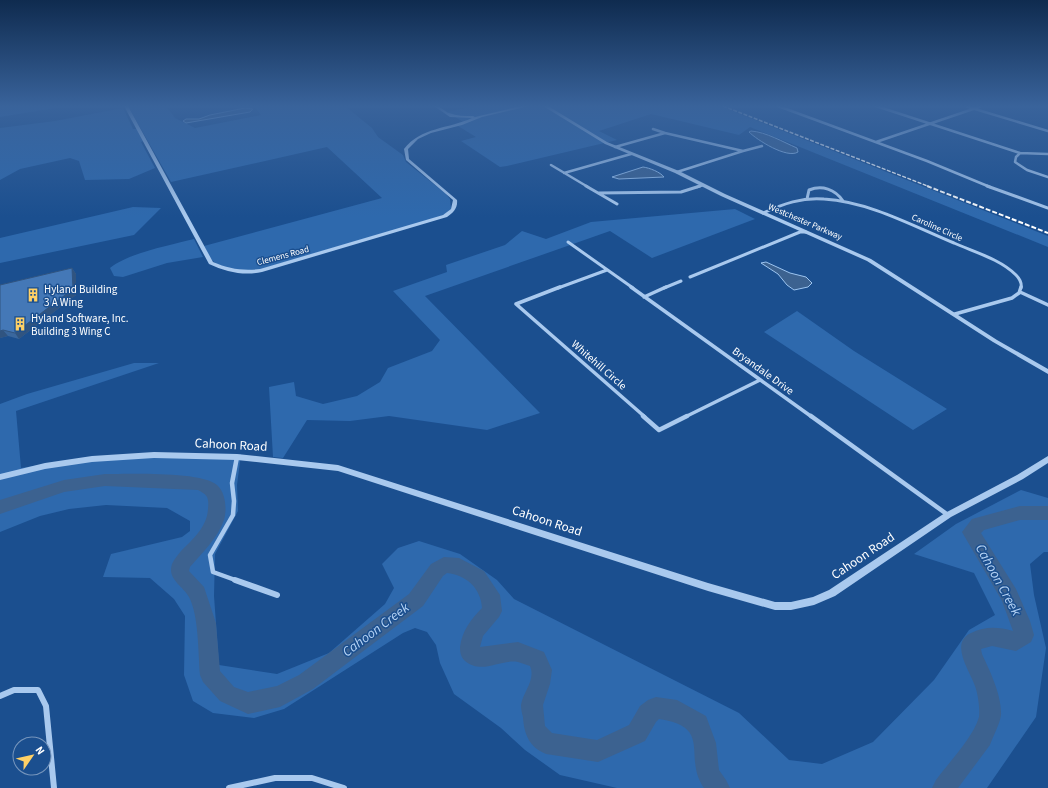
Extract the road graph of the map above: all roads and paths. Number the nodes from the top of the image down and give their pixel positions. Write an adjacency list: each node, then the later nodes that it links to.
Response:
1 (146, 143): 2 (street, Clemens Road)
2 (411, 143)
3 (608, 143): 9 (street, Westchester Parkway)
4 (630, 143): 9 (street)
5 (707, 143): 10 (street)
6 (878, 143): 23 (street)
7 (986, 143): 12 (street)
8 (762, 146): 10 (street)
9 (615, 147): 11 (street, Westchester Parkway)
10 (743, 151): 15 (street)
11 (631, 154): 15 (street, Westchester Parkway); 16 (street)
12 (1020, 154): 13 (street); 17 (street)
13 (1048, 154)
14 (551, 165): 16 (street)
15 (677, 172): 18 (street, Westchester Parkway)
16 (564, 173): 19 (street)
17 (1048, 177)
18 (703, 185): 19 (street); 24 (street, Westchester Parkway)
19 (598, 193): 22 (street)
20 (807, 199): 21 (street, Caroline Circle); 21 (street); 24 (street, Caroline Circle)
21 (842, 201): 30 (street, Caroline Circle)
22 (617, 204)
23 (1048, 208)
24 (764, 213): 25 (street, Westchester Parkway)
25 (807, 232): 28 (street); 33 (street, Westchester Parkway)
26 (568, 242): 27 (street, Bryandale Drive)
27 (607, 270): 31 (street, Bryandale Drive); 35 (street, Whitehill Circle)
28 (690, 277)
29 (681, 281): 31 (street)
30 (1020, 292): 32 (street); 33 (street)
31 (644, 296): 35 (street, Bryandale Drive)
32 (1048, 305)
33 (955, 314): 34 (street, Westchester Parkway)
34 (1048, 372)
35 (760, 380): 39 (street, Bryandale Drive)
36 (237, 457): 38 (street, Cahoon Road); 39 (street, Cahoon Road); 40 (street)
37 (1048, 459): 39 (street, Cahoon Road)
38 (0, 477)
39 (948, 515)
40 (277, 595)
41 (0, 696): 42 (street)
42 (54, 788)
43 (229, 788): 44 (street)
44 (344, 788)

